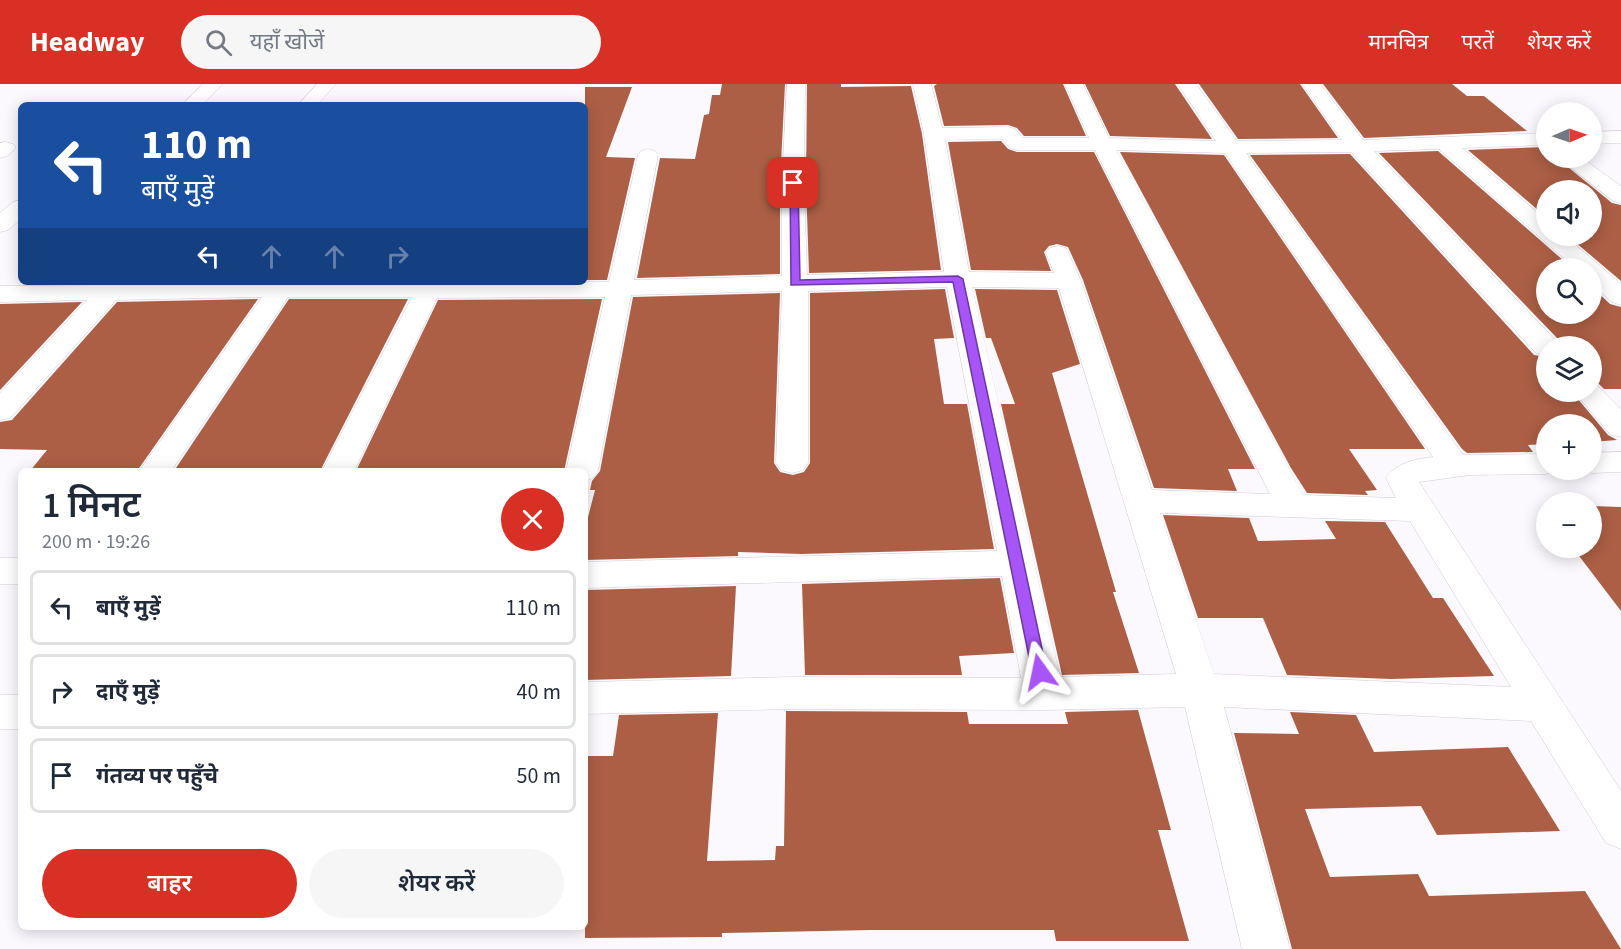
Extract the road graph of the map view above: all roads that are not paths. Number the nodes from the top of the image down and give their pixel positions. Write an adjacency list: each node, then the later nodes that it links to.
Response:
1 (214, 84): 8 (street)
2 (327, 84): 9 (street)
3 (796, 84): 30 (street)
4 (922, 84): 10 (street)
5 (1074, 84): 14 (street)
6 (1187, 84): 17 (street)
7 (1311, 84): 16 (street)
8 (194, 102)
9 (310, 102)
10 (934, 134): 14 (street); 27 (street)
11 (1621, 137): 12 (street)
12 (1602, 138)
13 (1536, 140): 15 (street)
14 (1102, 144): 17 (street); 50 (street)
15 (1445, 144): 16 (street); 22 (street)
16 (1357, 146): 17 (street); 37 (street)
17 (1230, 147): 45 (street)
18 (648, 155): 34 (street)
19 (1583, 168): 20 (street)
20 (1621, 196)
21 (18, 210): 23 (street)
22 (1536, 222)
23 (0, 225)
24 (1562, 246): 26 (street)
25 (1058, 253): 29 (street)
26 (1576, 258)
27 (958, 279): 29 (street); 30 (street); 52 (street)
28 (1602, 280): 36 (street)
29 (1069, 281): 49 (street)
30 (795, 283): 34 (street); 42 (street)
31 (282, 286): 32 (street); 33 (street); 46 (street)
32 (113, 288): 35 (street); 39 (street)
33 (444, 288): 34 (street); 47 (street)
34 (620, 288): 48 (street)
35 (0, 294)
36 (1621, 297)
37 (1536, 336)
38 (1597, 402): 40 (street)
39 (0, 411)
40 (1621, 427)
41 (1621, 462): 43 (street)
42 (792, 463)
43 (1602, 463)
44 (1536, 464): 45 (street)
45 (1454, 465): 51 (street)
46 (157, 468)
47 (340, 468)
48 (583, 468)
49 (1141, 501): 50 (street); 56 (street)
50 (1293, 506): 51 (street)
51 (1419, 510): 59 (street)
52 (1017, 563): 55 (street); 57 (street)
53 (0, 571): 54 (street)
54 (18, 571)
55 (588, 575)
56 (1200, 690): 57 (street); 59 (street); 63 (street)
57 (1044, 694): 58 (street)
58 (588, 698)
59 (1542, 705): 62 (street)
60 (0, 712): 61 (street)
61 (18, 712)
62 (1621, 829)
63 (1266, 949)

